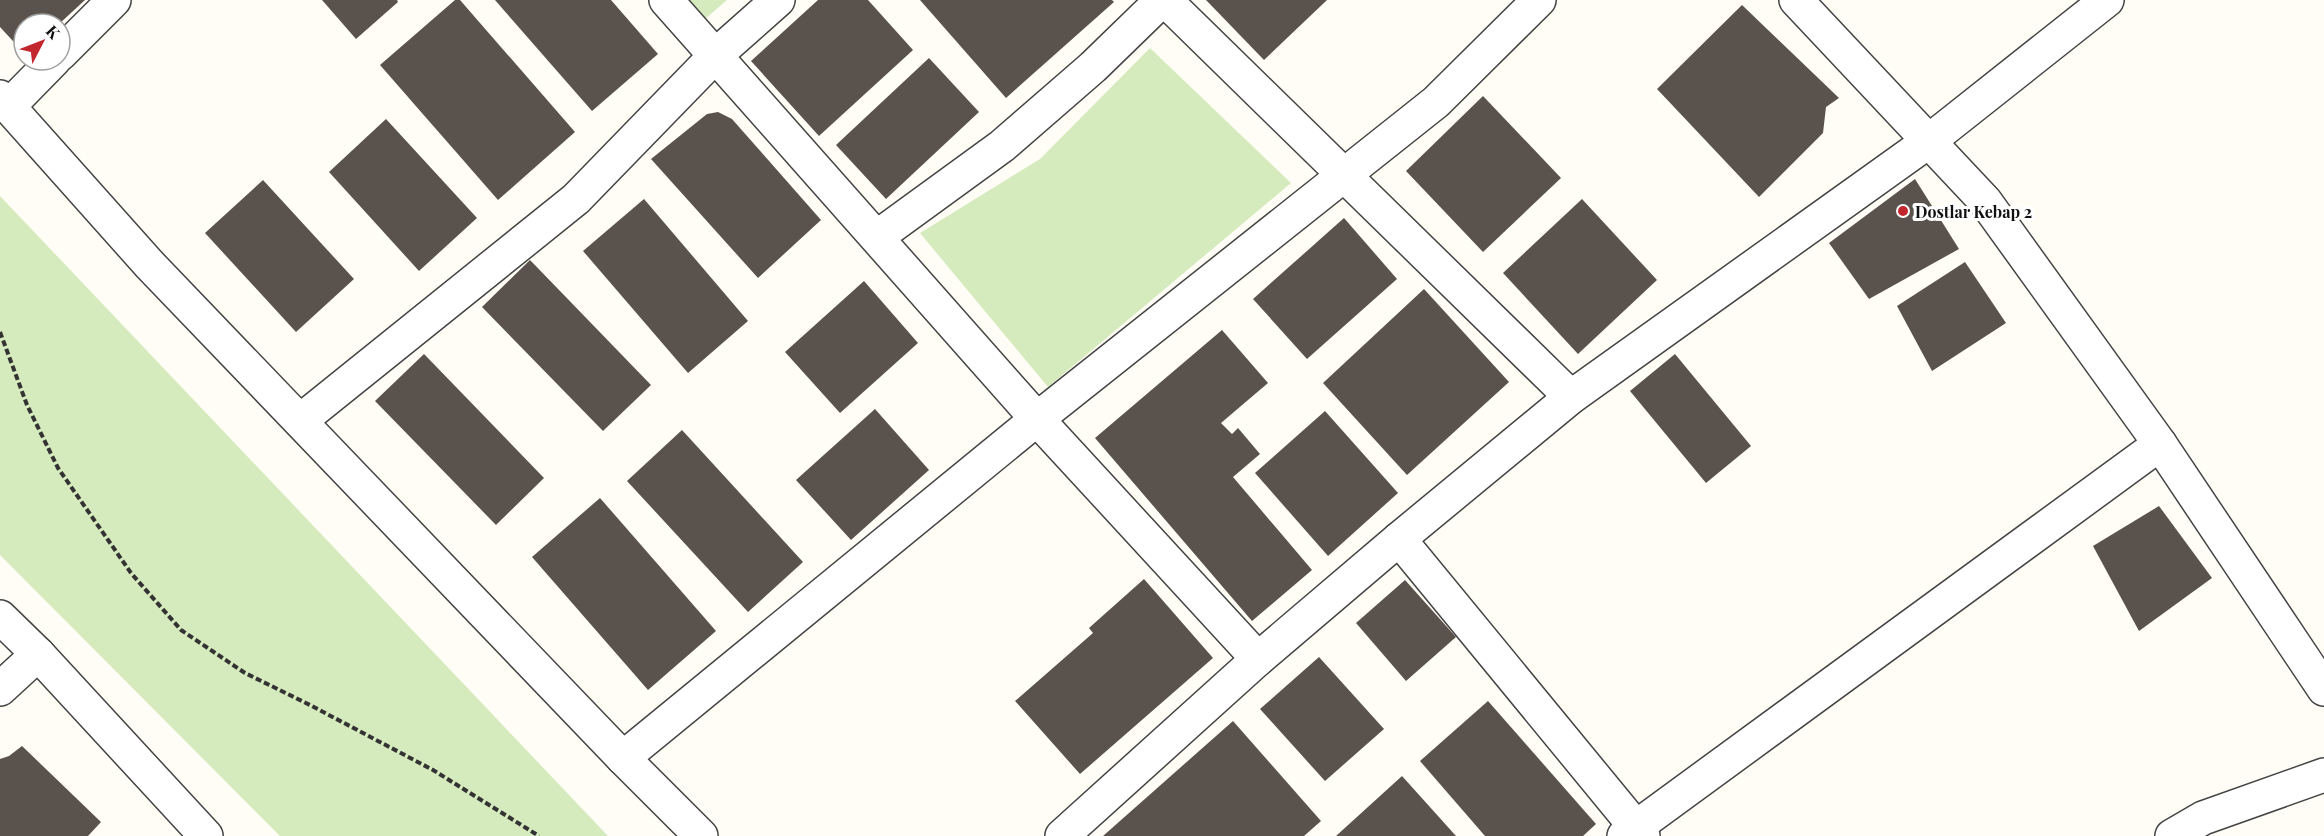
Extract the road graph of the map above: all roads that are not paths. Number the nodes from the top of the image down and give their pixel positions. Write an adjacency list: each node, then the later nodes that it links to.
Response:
1 (114, 0): 8 (street)
2 (666, 0): 9 (street)
3 (778, 0): 9 (street)
4 (1163, 0): 13 (street); 14 (street)
5 (1539, 0): 13 (street)
6 (1796, 0): 12 (street)
7 (2107, 0): 12 (street)
8 (72, 42)
9 (716, 55): 14 (street); 17 (street)
10 (40, 72): 11 (street)
11 (4, 102): 17 (street)
12 (1929, 141): 15 (street); 18 (street)
13 (1344, 173): 15 (street); 16 (street)
14 (877, 237): 16 (street)
15 (1571, 397): 19 (street)
16 (1037, 418): 22 (street); 25 (street)
17 (300, 422): 25 (street)
18 (2160, 444): 24 (street); 27 (street)
19 (1399, 539): 22 (street); 27 (street)
20 (0, 617): 21 (street)
21 (38, 654): 23 (street); 28 (street)
22 (1258, 659): 30 (street)
23 (0, 689)
24 (2324, 689)
25 (623, 758): 29 (street)
26 (2324, 775): 31 (street)
27 (1634, 832)
28 (207, 836)
29 (701, 836)
30 (1062, 836)
31 (2172, 836)

